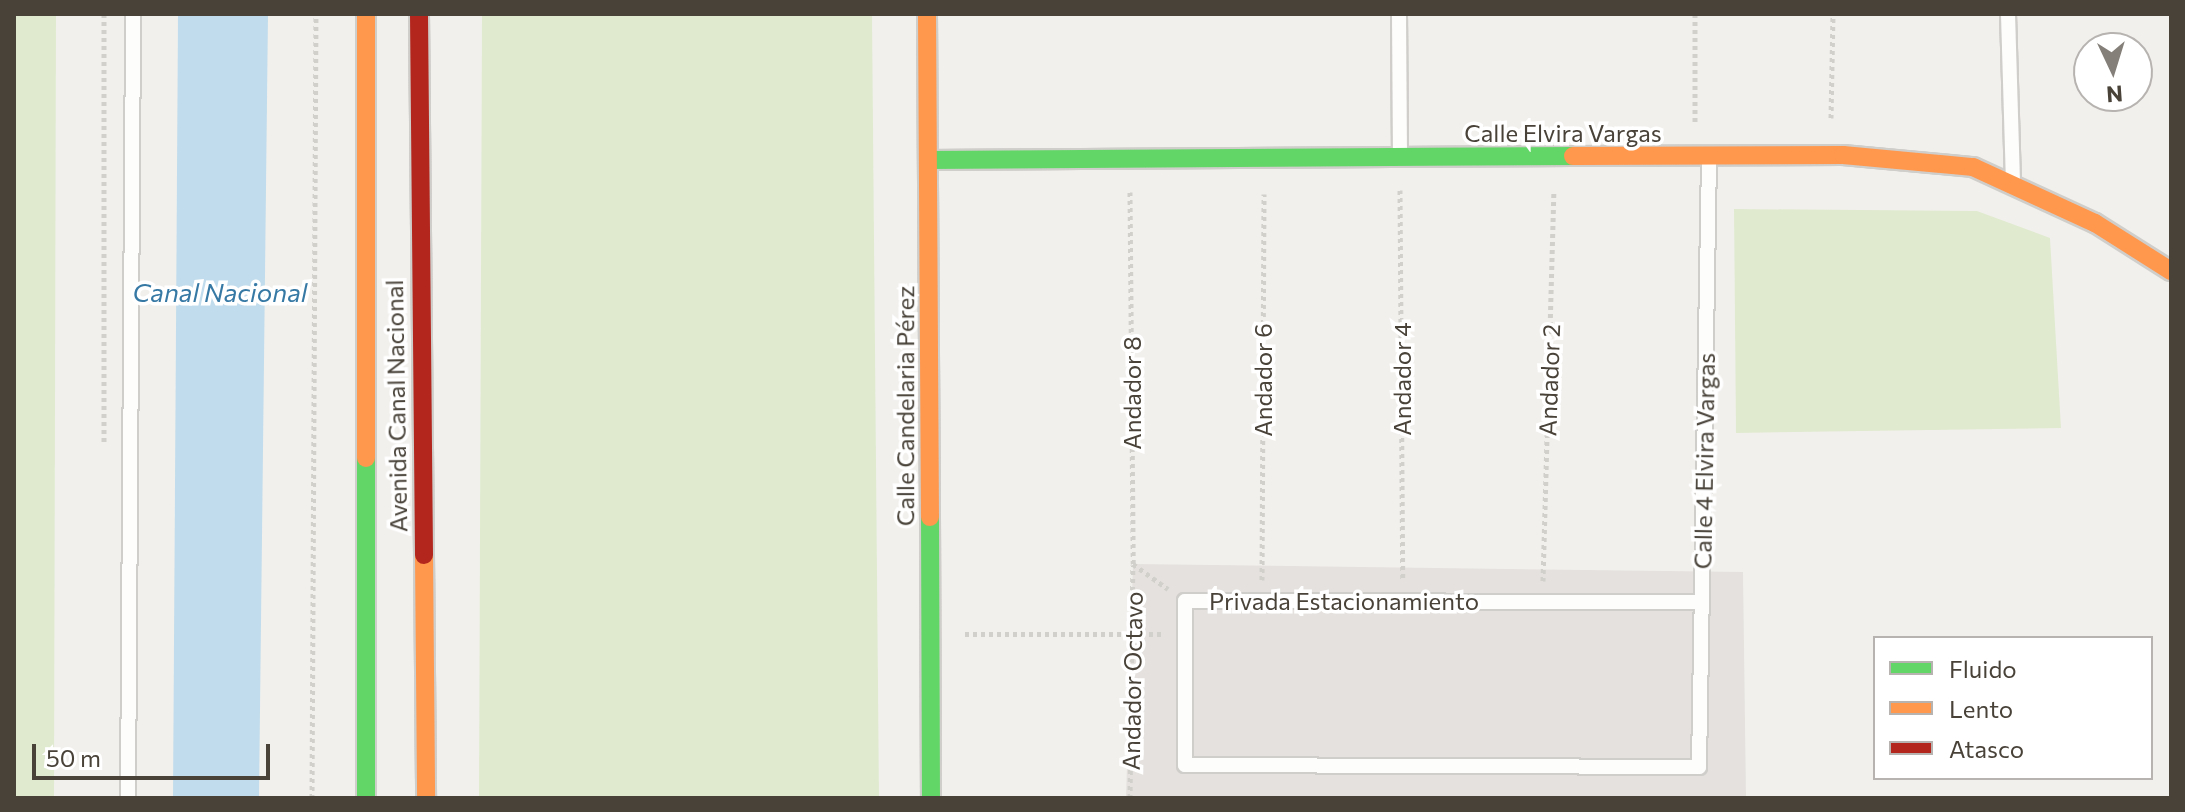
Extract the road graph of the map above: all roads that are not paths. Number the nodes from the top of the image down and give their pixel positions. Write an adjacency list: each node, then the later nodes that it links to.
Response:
1 (133, 14): 14 (lane)
2 (366, 14): 15 (street, Avenida Canal Nacional)
3 (419, 14): 16 (street, Avenida Canal Nacional)
4 (927, 14): 9 (street, Calle Candelaria Pérez)
5 (1399, 14): 8 (lane)
6 (2008, 14): 10 (lane)
7 (1702, 156): 8 (street, Calle Elvira Vargas); 10 (street, Calle Elvira Vargas); 12 (lane, Calle 4 Elvira Vargas)
8 (1400, 157): 9 (street, Calle Elvira Vargas)
9 (928, 160): 17 (street, Calle Candelaria Pérez)
10 (2013, 185): 11 (street, Calle Elvira Vargas)
11 (2171, 271)
12 (1701, 602): 13 (lane, Calle 4 Elvira Vargas); 13 (lane, Privada Estacionamiento)
13 (1699, 767)
14 (128, 798)
15 (366, 798)
16 (426, 798)
17 (931, 798)

